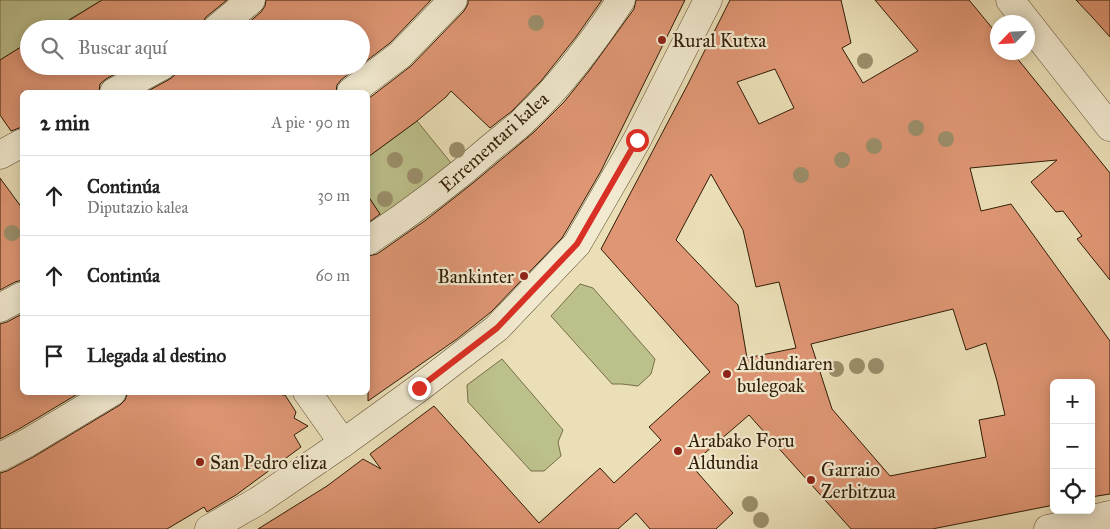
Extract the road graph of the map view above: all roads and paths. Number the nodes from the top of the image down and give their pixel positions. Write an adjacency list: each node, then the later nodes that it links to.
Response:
1 (251, 0): 6 (street)
2 (453, 0): 9 (street)
3 (621, 0): 13 (street, Errementari kalea)
4 (708, 0): 18 (street)
5 (1010, 0): 10 (street)
6 (227, 20)
7 (145, 75): 8 (street)
8 (118, 90)
9 (354, 90)
10 (1110, 127)
11 (20, 144): 12 (street)
12 (0, 156)
13 (370, 240)
14 (20, 297): 15 (street)
15 (0, 308)
16 (107, 395): 19 (street)
17 (309, 395): 18 (street)
18 (343, 443): 21 (street)
19 (0, 457)
20 (1110, 516): 22 (street)
21 (210, 529)
22 (1048, 529)

